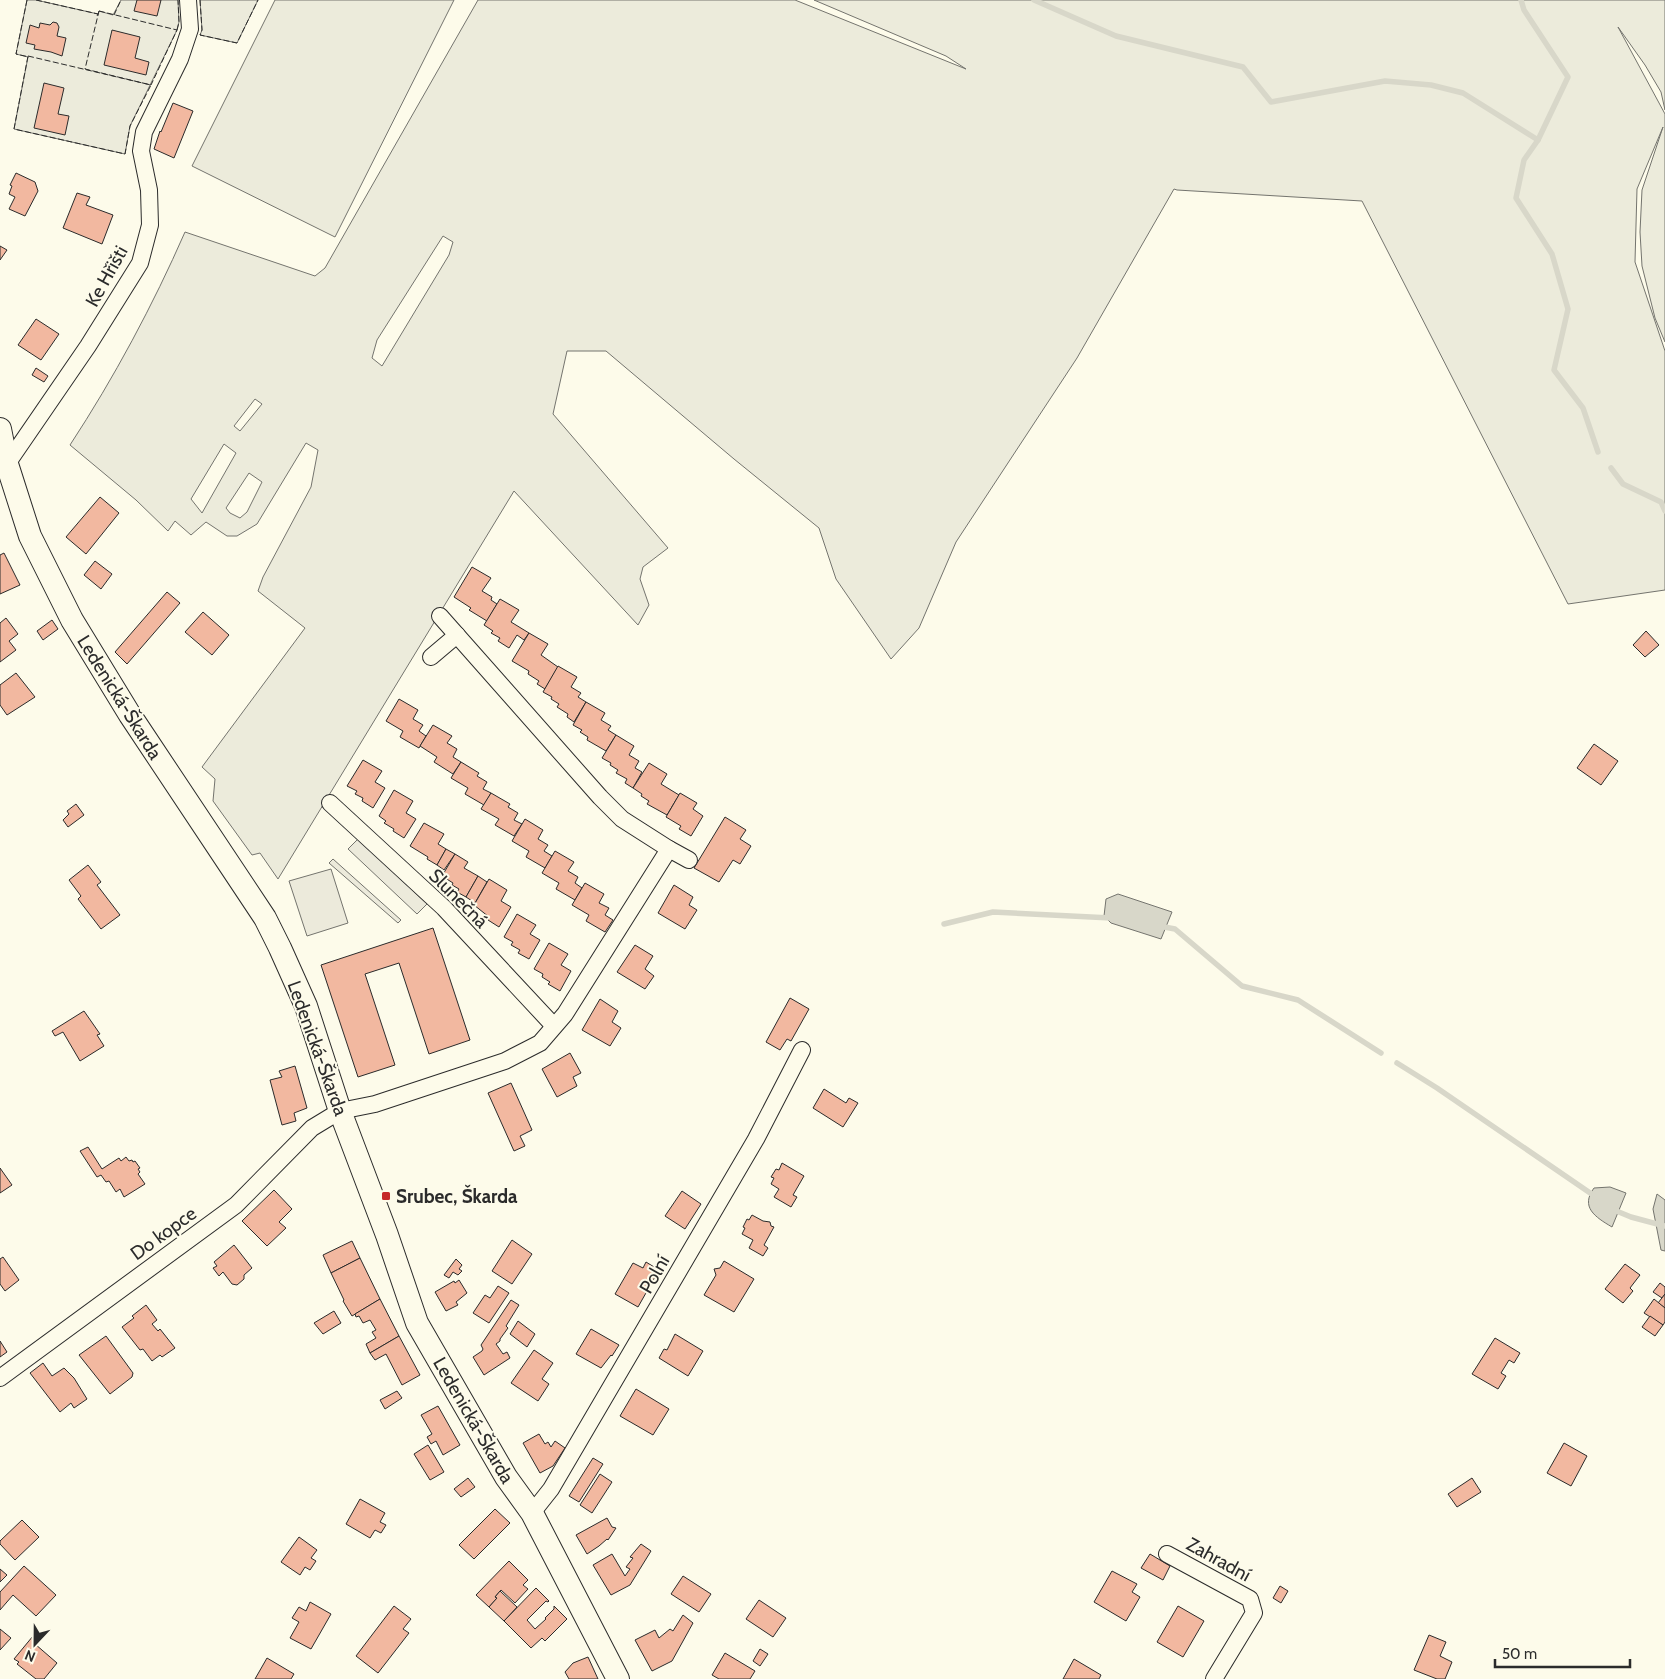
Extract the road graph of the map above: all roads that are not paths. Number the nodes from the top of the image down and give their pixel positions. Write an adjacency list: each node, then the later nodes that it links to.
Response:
1 (188, 0): 3 (street, Ke Hřišti)
2 (0, 429): 3 (main road, Ledenická-Škarda)
3 (7, 464): 12 (main road, Ledenická-Škarda)
4 (440, 616): 5 (street)
5 (457, 635): 6 (street); 8 (street)
6 (431, 658)
7 (330, 803): 10 (street, Slunečná)
8 (669, 849): 9 (street); 10 (street)
9 (689, 860)
10 (554, 1026): 12 (street)
11 (802, 1050): 14 (street, Polní)
12 (340, 1111): 13 (street, Do kopce); 14 (main road, Ledenická-Škarda)
13 (0, 1378)
14 (532, 1514): 16 (main road, Ledenická-Škarda)
15 (1167, 1554): 17 (street, Zahradní)
16 (618, 1679)
17 (1214, 1679)

